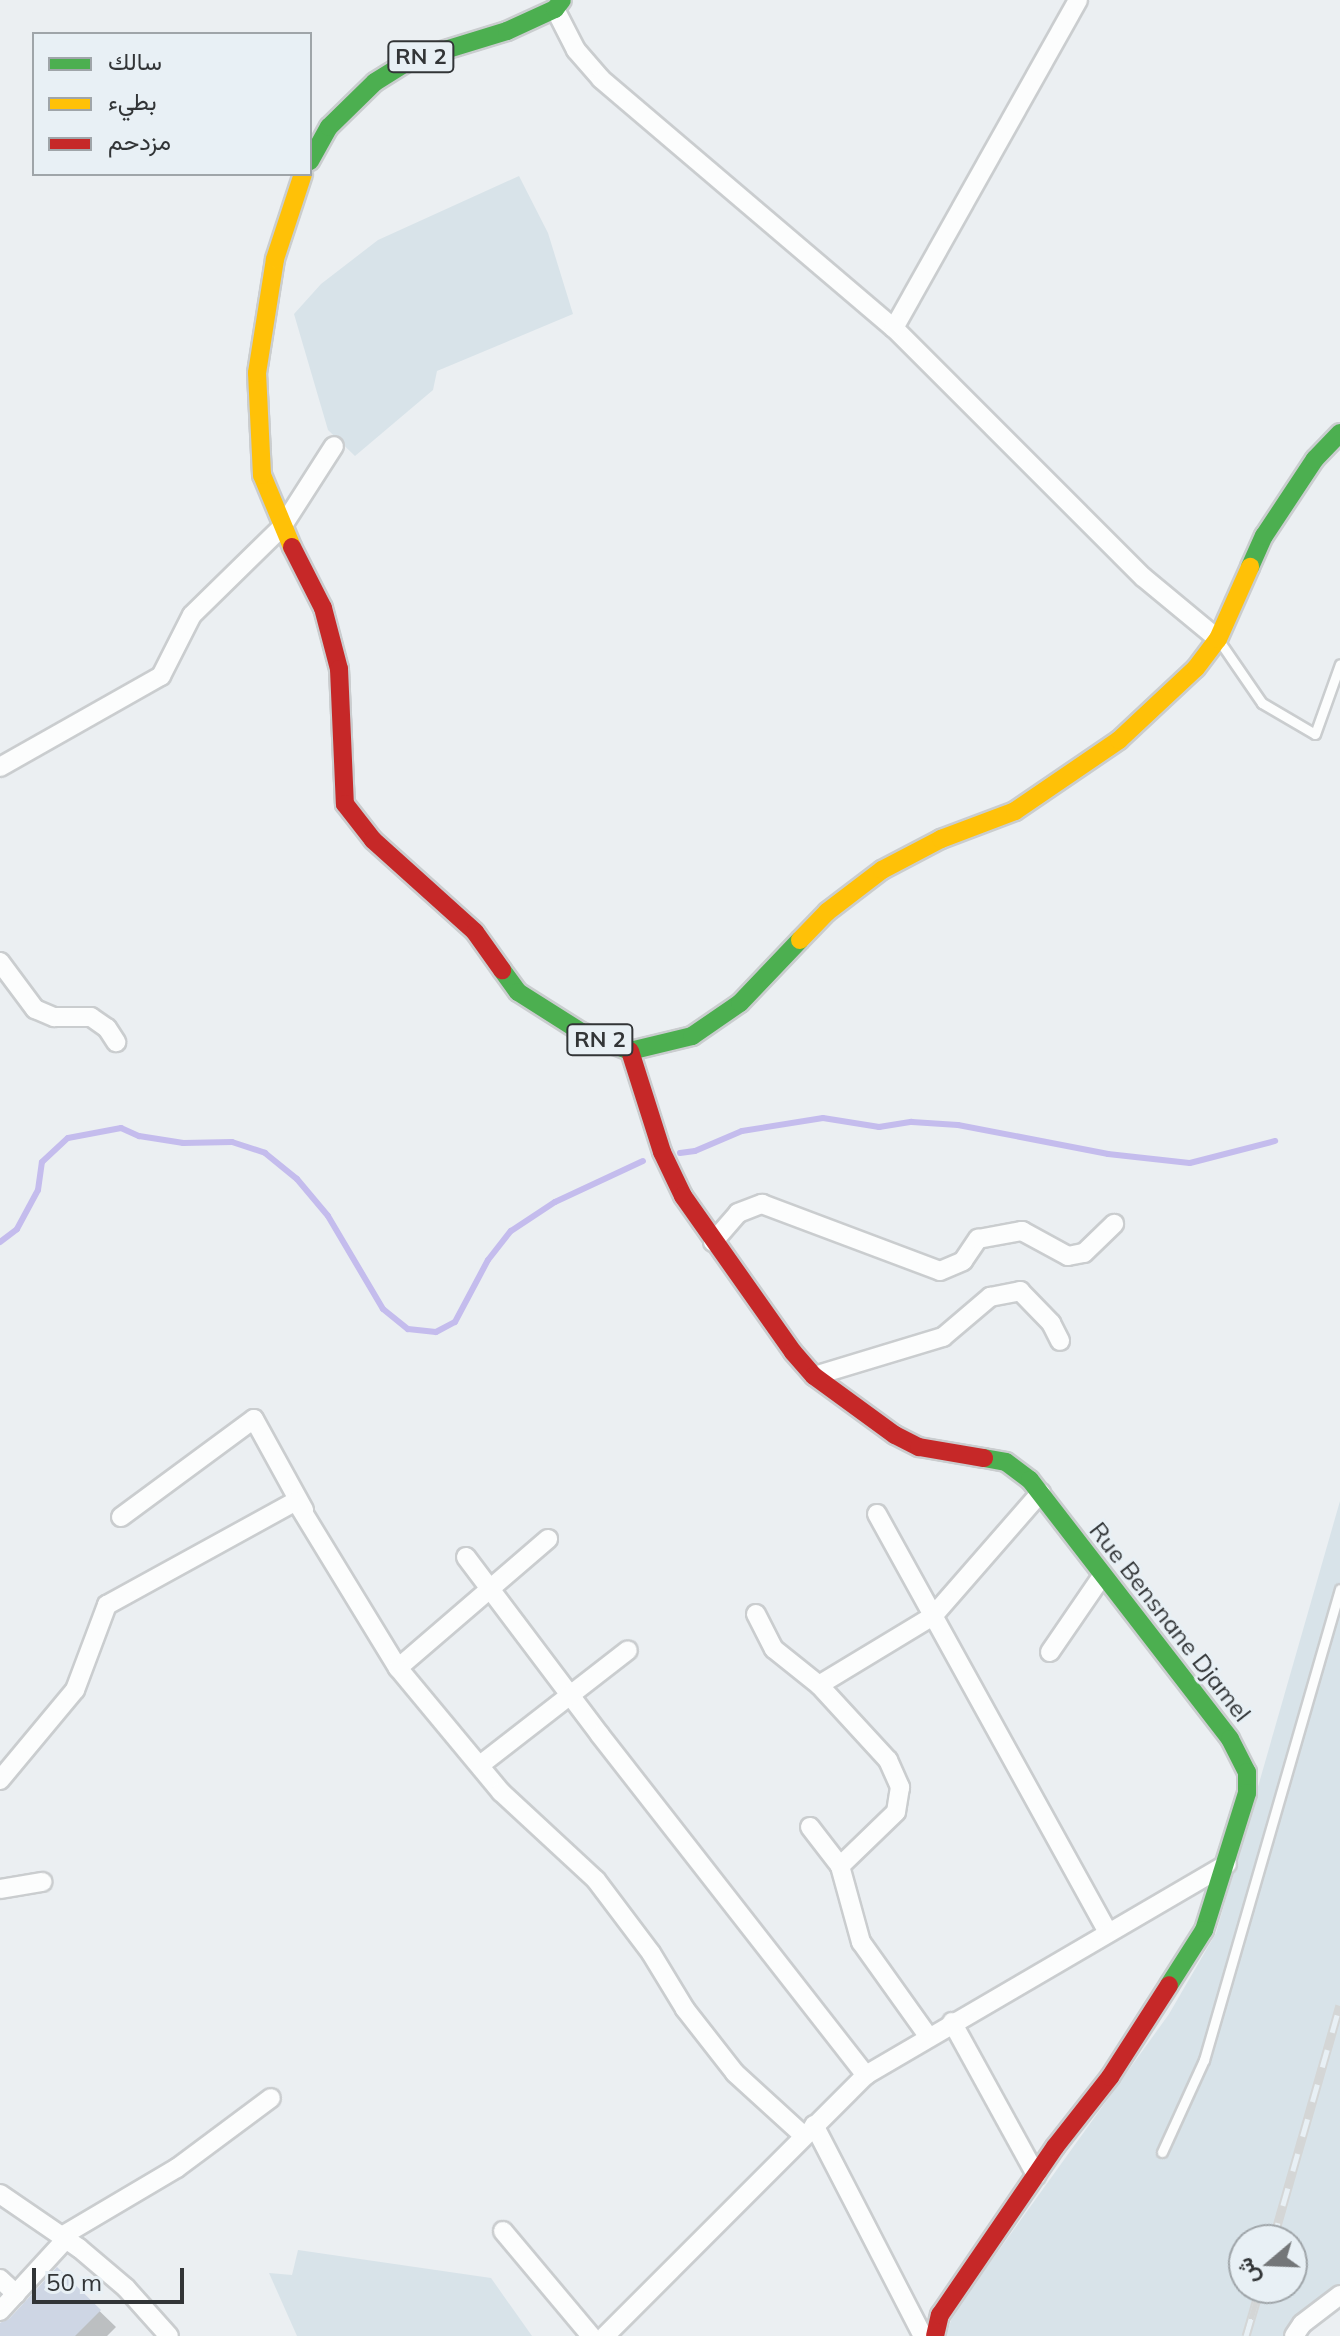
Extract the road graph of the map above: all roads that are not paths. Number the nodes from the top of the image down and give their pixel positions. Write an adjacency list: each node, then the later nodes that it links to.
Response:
1 (1078, 0): 5 (street)
2 (559, 5): 3 (main road, RN 2); 5 (street)
3 (312, 157)
4 (302, 176): 8 (main road, RN 2)
5 (894, 328): 9 (street)
6 (1340, 433): 9 (main road, RN 2)
7 (334, 446): 8 (street)
8 (282, 527): 11 (street); 14 (main road, RN 2)
9 (1218, 639): 10 (lane); 14 (main road, RN 2)
10 (1340, 664)
11 (0, 767)
12 (0, 962): 13 (street)
13 (116, 1042)
14 (630, 1051): 16 (main road, Rue Bensnane Djamel)
15 (1114, 1224): 16 (street)
16 (713, 1242): 18 (main road, Rue Bensnane Djamel)
17 (1060, 1341): 18 (street)
18 (814, 1376): 19 (main road, Rue Bensnane Djamel)
19 (1041, 1492): 25 (main road, Rue Bensnane Djamel); 29 (street)
20 (877, 1514): 29 (street)
21 (121, 1517): 22 (street)
22 (309, 1520): 32 (street); 36 (street)
23 (548, 1539): 26 (street)
24 (466, 1557): 26 (street)
25 (1102, 1576): 31 (street); 38 (main road, Rue Bensnane Djamel)
26 (490, 1588): 32 (street); 34 (street)
27 (1340, 1589): 48 (lane)
28 (756, 1614): 33 (street)
29 (933, 1616): 33 (street); 42 (street)
30 (628, 1650): 34 (street)
31 (1050, 1652)
32 (398, 1668): 35 (street)
33 (819, 1685): 39 (street)
34 (569, 1694): 35 (street); 45 (street)
35 (480, 1765): 47 (street)
36 (0, 1780)
37 (810, 1827): 39 (street)
38 (1227, 1864): 42 (street); 49 (main road, Rue Bensnane Djamel)
39 (840, 1866): 44 (street)
40 (42, 1882): 41 (street)
41 (0, 1889)
42 (1108, 1933): 43 (street)
43 (952, 2022): 44 (street); 49 (street)
44 (928, 2036): 45 (street)
45 (866, 2075): 47 (street)
46 (271, 2098): 52 (street)
47 (809, 2130): 59 (street); 60 (street)
48 (1162, 2152)
49 (1036, 2175): 61 (main road, Rue Bensnane Djamel)
50 (0, 2194): 52 (street)
51 (503, 2231): 58 (street)
52 (64, 2237): 54 (street); 57 (street)
53 (0, 2279): 54 (street)
54 (16, 2294): 56 (street)
55 (1340, 2295): 62 (street)
56 (0, 2311)
57 (169, 2336)
58 (591, 2336)
59 (605, 2336)
60 (923, 2336)
61 (935, 2336)
62 (1294, 2336)

